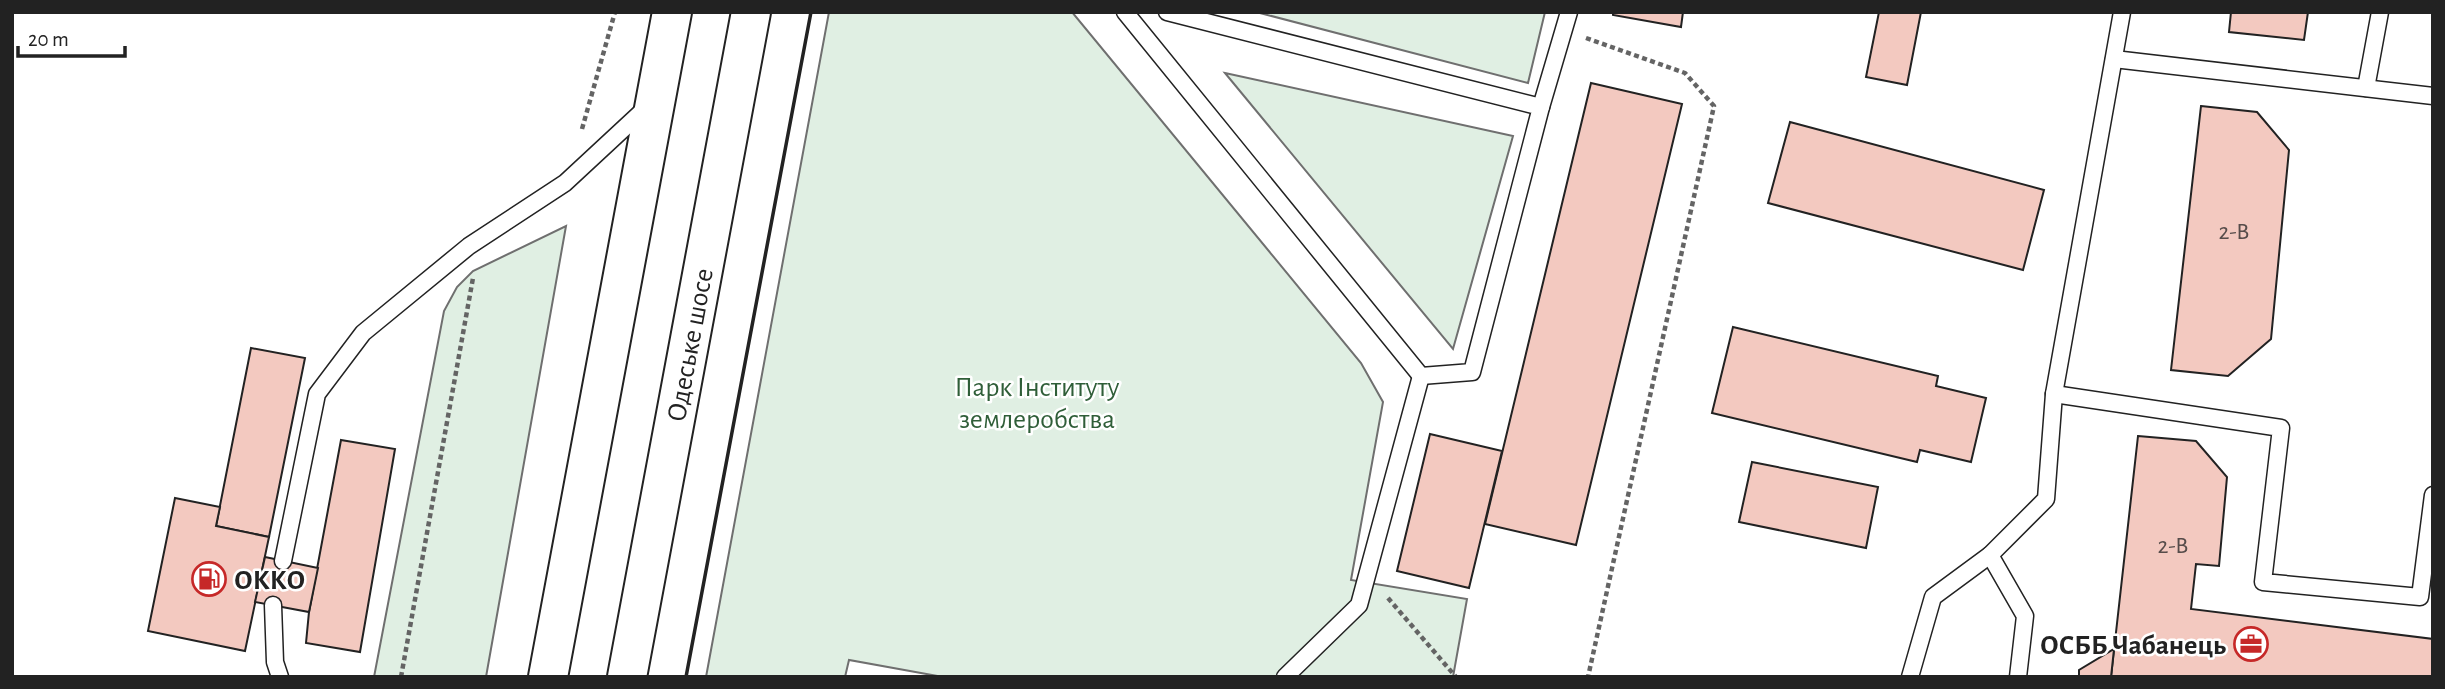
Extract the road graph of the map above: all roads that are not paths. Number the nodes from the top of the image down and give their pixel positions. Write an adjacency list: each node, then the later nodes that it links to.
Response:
1 (672, 12): 11 (highway)
2 (751, 12): 21 (highway, Одеське шосе)
3 (1125, 12): 13 (lane)
4 (1167, 12): 12 (lane)
5 (1569, 12): 12 (lane)
6 (2122, 12): 8 (lane)
7 (2380, 12): 9 (lane)
8 (2114, 59): 9 (lane); 14 (lane)
9 (2366, 88): 10 (lane)
10 (2433, 96)
11 (655, 100): 17 (lane); 20 (highway)
12 (1541, 107): 13 (lane)
13 (1421, 376): 22 (lane)
14 (2054, 394): 15 (lane); 16 (lane)
15 (2433, 495)
16 (1990, 555): 23 (lane); 24 (lane)
17 (283, 561)
18 (274, 605): 19 (lane)
19 (280, 677)
20 (548, 677)
21 (627, 677)
22 (1285, 677)
23 (1910, 677)
24 (2018, 677)

